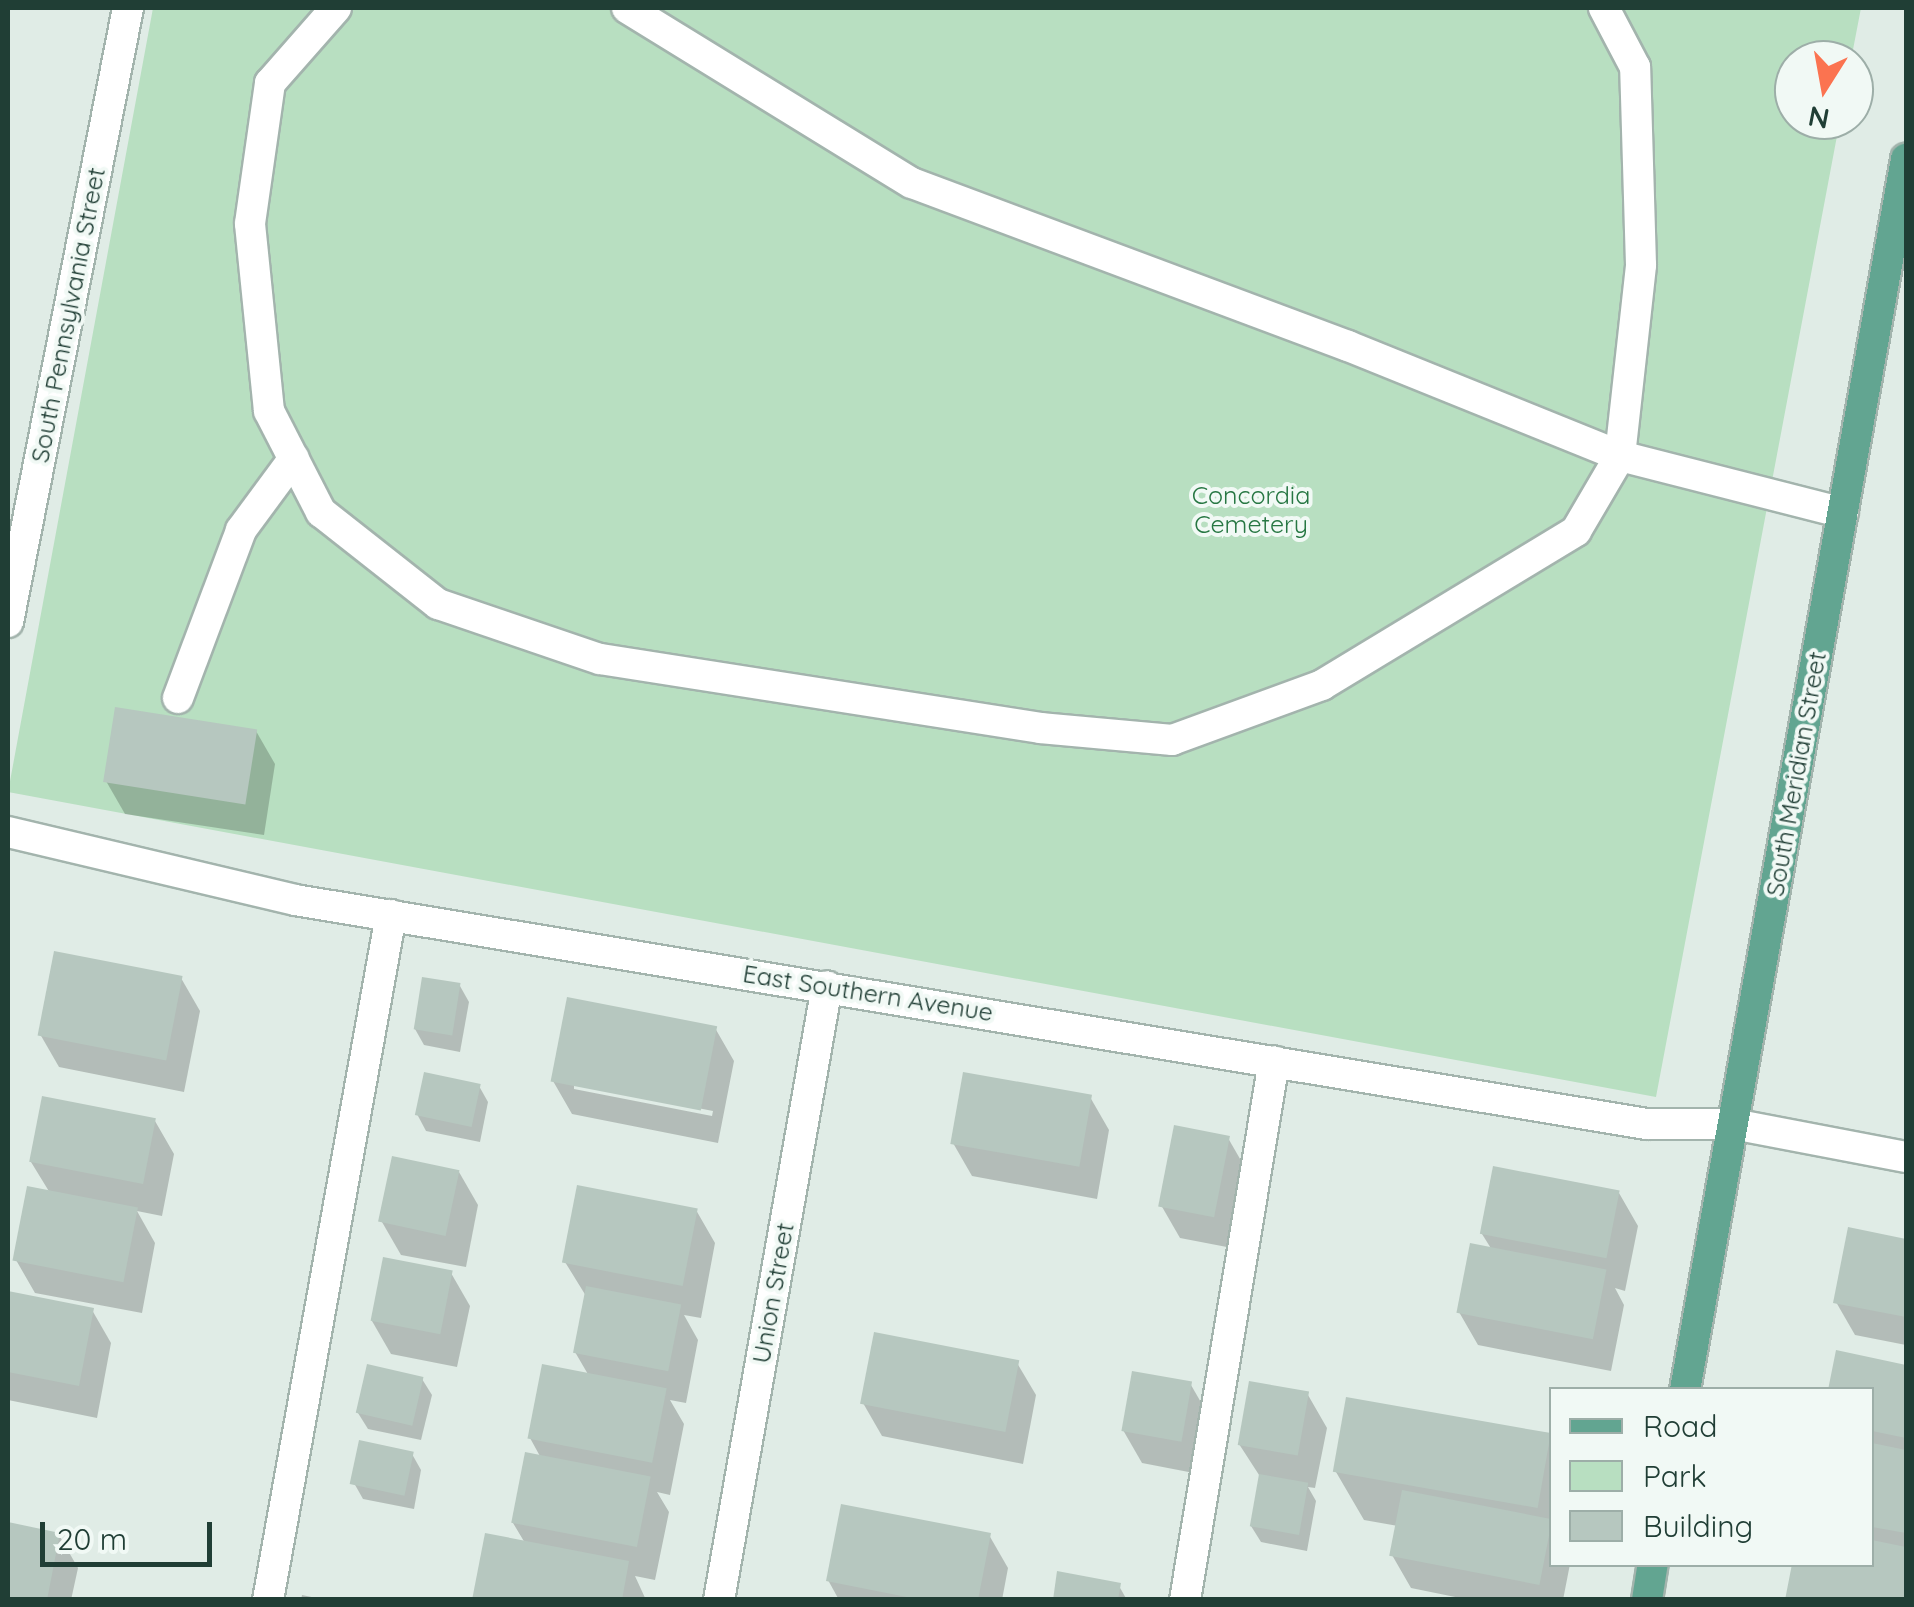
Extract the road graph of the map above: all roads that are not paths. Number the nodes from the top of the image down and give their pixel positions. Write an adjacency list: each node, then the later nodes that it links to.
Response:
1 (128, 8): 8 (street, South Pennsylvania Street)
2 (336, 8): 7 (street)
3 (627, 8): 6 (street)
4 (1604, 8): 6 (street)
5 (1906, 159): 9 (main road, South Meridian Street)
6 (1620, 456): 7 (street); 9 (street)
7 (294, 458): 11 (street)
8 (21, 483): 10 (street, South Pennsylvania Street)
9 (1842, 513): 16 (main road, South Meridian Street)
10 (8, 622)
11 (178, 698)
12 (8, 832): 13 (street, East Southern Avenue)
13 (391, 915): 14 (street, East Southern Avenue); 20 (street)
14 (827, 986): 15 (street, East Southern Avenue); 21 (street, Union Street)
15 (1274, 1061): 16 (street, East Southern Avenue); 22 (street)
16 (1733, 1124): 17 (street, East Southern Avenue); 18 (main road, South Meridian Street)
17 (1906, 1157)
18 (1686, 1387)
19 (1653, 1567): 23 (main road)
20 (268, 1600)
21 (719, 1600)
22 (1185, 1600)
23 (1647, 1600)

